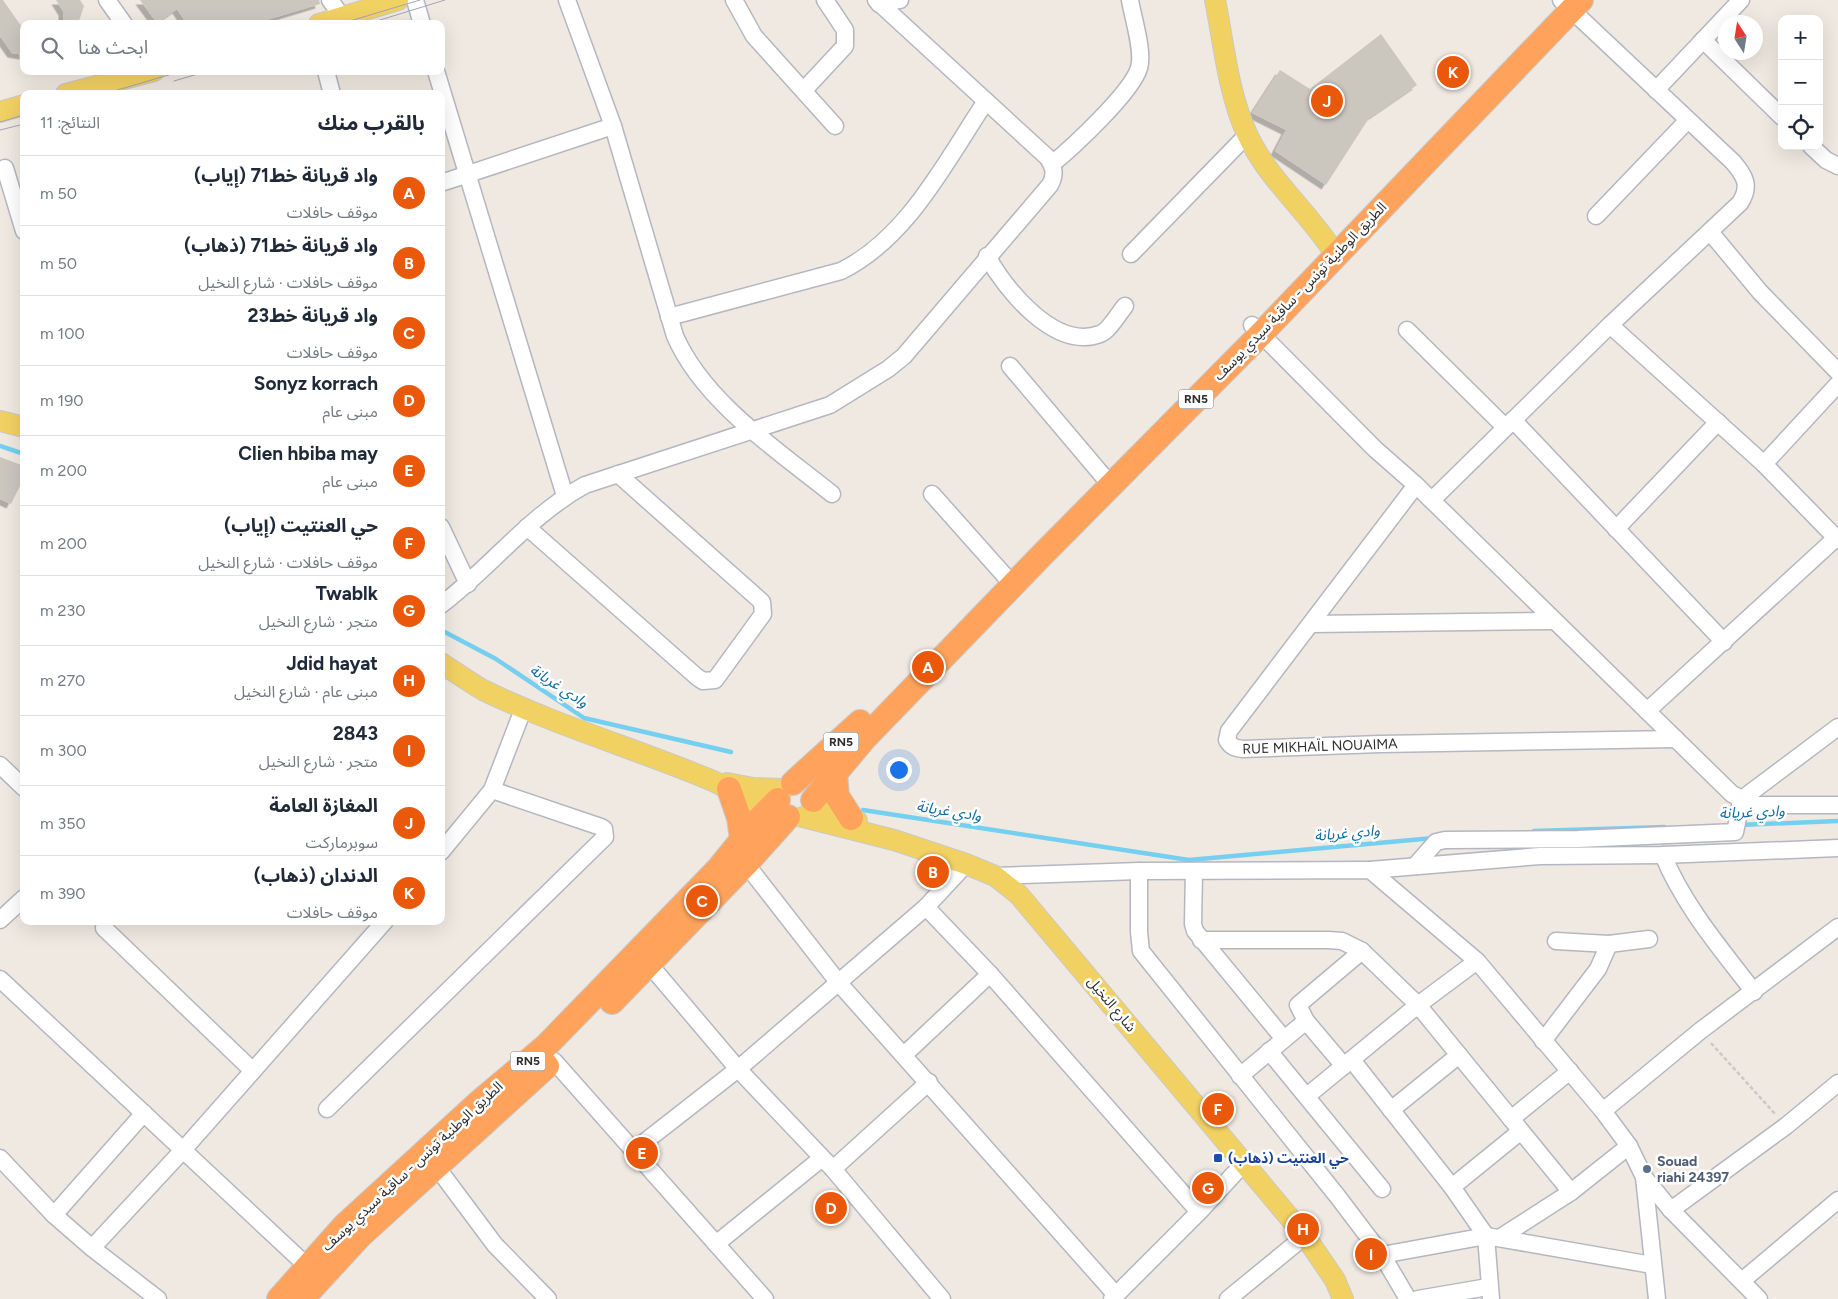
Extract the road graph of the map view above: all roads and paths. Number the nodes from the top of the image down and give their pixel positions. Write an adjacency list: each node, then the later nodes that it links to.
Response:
1 (107, 0): 15 (street)
2 (330, 0): 14 (street)
3 (398, 0): 14 (main road)
4 (415, 0): 17 (street)
5 (567, 0): 33 (street)
6 (734, 0): 25 (street)
7 (825, 0): 25 (street)
8 (900, 0): 12 (street)
9 (1130, 0): 37 (street)
10 (1215, 0): 35 (main road)
11 (1741, 0): 18 (street)
12 (878, 2): 28 (street)
13 (1568, 3): 26 (street); 45 (highway, الطريق الوطنية تونس - ساقية سيدي يوسف / RN5)
14 (342, 17): 16 (main road)
15 (121, 20)
16 (332, 20)
17 (421, 20)
18 (1703, 40): 26 (street); 31 (street)
19 (139, 75): 22 (main road)
20 (327, 75): 23 (street)
21 (437, 75): 24 (street)
22 (81, 90)
23 (331, 90)
24 (442, 90)
25 (804, 90): 34 (street)
26 (1656, 90): 32 (street)
27 (445, 101): 40 (street)
28 (986, 101): 37 (street); 49 (street)
29 (20, 106): 30 (main road)
30 (0, 112)
31 (1778, 113)
32 (1688, 120): 42 (street); 44 (street)
33 (613, 126): 40 (street); 49 (street)
34 (835, 126)
35 (1247, 135): 45 (main road); 46 (street)
36 (1816, 150): 38 (street)
37 (1052, 164): 47 (street)
38 (1838, 166)
39 (5, 168): 43 (street)
40 (467, 174): 41 (street); 67 (street)
41 (445, 182)
42 (1596, 216)
43 (20, 218)
44 (1711, 233): 50 (street); 54 (street)
45 (1332, 249): 51 (highway, الطريق الوطنية تونس - ساقية سيدي يوسف / RN5)
46 (1131, 254)
47 (987, 256): 48 (street); 60 (street)
48 (1125, 306)
49 (669, 317): 60 (street)
50 (1610, 325): 57 (street); 58 (street)
51 (1256, 330): 63 (highway, الطريق الوطنية تونس - ساقية سيدي يوسف / RN5); 64 (street); 85 (highway, الطريق الوطنية تونس - ساقية سيدي يوسف / RN5)
52 (1406, 330): 58 (street)
53 (1010, 366): 63 (street)
54 (1838, 372)
55 (1838, 384): 61 (street)
56 (0, 421): 59 (main road)
57 (1718, 422): 61 (street); 70 (street)
58 (1509, 424): 68 (street); 70 (street)
59 (20, 426)
60 (753, 430): 62 (street); 65 (street)
61 (1764, 464): 72 (street)
62 (618, 474): 67 (street); 69 (street)
63 (1104, 476): 73 (highway, الطريق الوطنية تونس - ساقية سيدي يوسف / RN5)
64 (1416, 485): 68 (street); 77 (street, RUE MIKHAÏL NOUAIMA)
65 (832, 494)
66 (932, 494): 73 (street)
67 (565, 496): 69 (street)
68 (1432, 500): 76 (street)
69 (527, 527): 74 (street)
70 (1616, 529): 78 (street)
71 (445, 535): 74 (street)
72 (1837, 539): 78 (street)
73 (1004, 576): 90 (highway, الطريق الوطنية تونس - ساقية سيدي يوسف / RN5)
74 (468, 584): 75 (street)
75 (445, 602)
76 (1552, 621): 77 (street); 81 (street)
77 (1312, 624): 83 (street, RUE MIKHAÏL NOUAIMA)
78 (1724, 642): 81 (street)
79 (445, 666): 80 (main road)
80 (524, 707): 87 (main road); 88 (street)
81 (1647, 711): 83 (street)
82 (1838, 727): 89 (street)
83 (1676, 739): 89 (street)
84 (0, 765): 86 (street)
85 (835, 774): 90 (highway, الطريق الوطنية تونس - ساقية سيدي يوسف / RN5); 92 (highway)
86 (20, 784)
87 (722, 786): 90 (main road); 90 (main road); 94 (highway)
88 (492, 790): 96 (street); 141 (street)
89 (1741, 802): 91 (street); 93 (street)
90 (788, 804): 92 (main road); 94 (highway, الطريق الوطنية تونس - ساقية سيدي يوسف / RN5); 95 (main road, شارع النخيل); 100 (highway, الطريق الوطنية تونس - ساقية سيدي يوسف / RN5)
91 (1838, 805)
92 (851, 818): 95 (main road)
93 (1735, 832): 98 (street); 102 (street)
94 (742, 839): 162 (highway, الطريق الوطنية تونس - ساقية سيدي يوسف / RN5)
95 (894, 840): 101 (main road, شارع النخيل)
96 (445, 847)
97 (1838, 848): 98 (street)
98 (1735, 852): 99 (street)
99 (1663, 856): 102 (street); 123 (street)
100 (746, 864): 119 (highway, الطريق الوطنية تونس - ساقية سيدي يوسف / RN5); 122 (street)
101 (966, 864): 106 (main road, شارع النخيل); 108 (street)
102 (1415, 866): 103 (street)
103 (1370, 870): 105 (street); 118 (street)
104 (1139, 871): 105 (street); 106 (street); 137 (street)
105 (1194, 871): 114 (street)
106 (995, 876): 151 (main road, شارع النخيل)
107 (20, 902): 109 (street)
108 (926, 907): 120 (street); 122 (street)
109 (0, 920)
110 (104, 925): 135 (street)
111 (377, 925): 135 (street)
112 (1838, 927): 123 (street)
113 (1649, 939): 116 (street)
114 (1201, 940): 117 (street); 127 (street)
115 (1556, 941): 116 (street)
116 (1609, 944): 128 (street)
117 (1362, 951): 124 (street); 125 (street)
118 (1477, 961): 124 (street); 128 (street)
119 (649, 964): 132 (highway, الطريق الوطنية تونس - ساقية سيدي يوسف / RN5); 134 (street)
120 (990, 974): 130 (street); 160 (street)
121 (0, 979): 144 (street)
122 (838, 982): 130 (street); 134 (street)
123 (1754, 992): 126 (street)
124 (1418, 1005): 131 (street); 133 (street)
125 (1306, 1021): 127 (street); 133 (street)
126 (1700, 1031): 143 (street); 146 (path)
127 (1284, 1038): 129 (street)
128 (1544, 1041): 136 (street)
129 (1270, 1051): 137 (street); 140 (street)
130 (905, 1054): 138 (street)
131 (1459, 1055): 142 (street); 145 (street)
132 (554, 1061): 149 (street); 153 (highway, الطريق الوطنية تونس - ساقية سيدي يوسف / RN5)
133 (1348, 1063): 140 (street); 142 (street)
134 (738, 1069): 149 (street); 152 (street)
135 (253, 1071): 148 (street)
136 (1570, 1071): 143 (street); 145 (street)
137 (1240, 1076): 167 (street)
138 (930, 1082): 152 (street); 172 (street)
139 (1838, 1083): 146 (street)
140 (1306, 1096): 156 (street)
141 (327, 1109)
142 (1391, 1110): 155 (street)
143 (1603, 1111): 147 (street)
144 (144, 1113): 148 (street); 161 (street)
145 (1516, 1125): 155 (street); 157 (street)
146 (1786, 1126): 159 (street)
147 (1629, 1146): 154 (street); 157 (street)
148 (184, 1150): 166 (street); 169 (street)
149 (633, 1151): 165 (street)
150 (0, 1158): 161 (street)
151 (1244, 1162): 160 (street); 163 (main road, شارع النخيل)
152 (827, 1164): 165 (street); 178 (street)
153 (436, 1166): 162 (highway, الطريق الوطنية تونس - ساقية سيدي يوسف / RN5); 176 (street)
154 (1644, 1177): 159 (street); 168 (street)
155 (1452, 1187): 164 (street)
156 (1382, 1189)
157 (1571, 1192): 164 (street)
158 (1836, 1207): 170 (street)
159 (1671, 1210): 170 (street)
160 (1199, 1212): 172 (street)
161 (54, 1215): 166 (street)
162 (352, 1230): 169 (highway, الطريق الوطنية تونس - ساقية سيدي يوسف / RN5); 175 (highway, الطريق الوطنية تونس - ساقية سيدي يوسف / RN5)
163 (1305, 1236): 179 (street); 180 (main road, شارع النخيل)
164 (1494, 1237): 167 (street); 168 (street); 171 (street)
165 (716, 1244): 177 (street)
166 (92, 1248): 173 (street)
167 (1382, 1255): 181 (street)
168 (1652, 1265): 183 (street)
169 (307, 1266): 174 (highway, الطريق الوطنية تونس - ساقية سيدي يوسف / RN5)
170 (1743, 1280): 184 (street)
171 (1490, 1293): 182 (street)
172 (1114, 1297)
173 (158, 1299)
174 (279, 1299)
175 (302, 1299)
176 (548, 1299)
177 (765, 1299)
178 (942, 1299)
179 (1228, 1299)
180 (1342, 1299)
181 (1408, 1299)
182 (1418, 1299)
183 (1657, 1299)
184 (1759, 1299)

